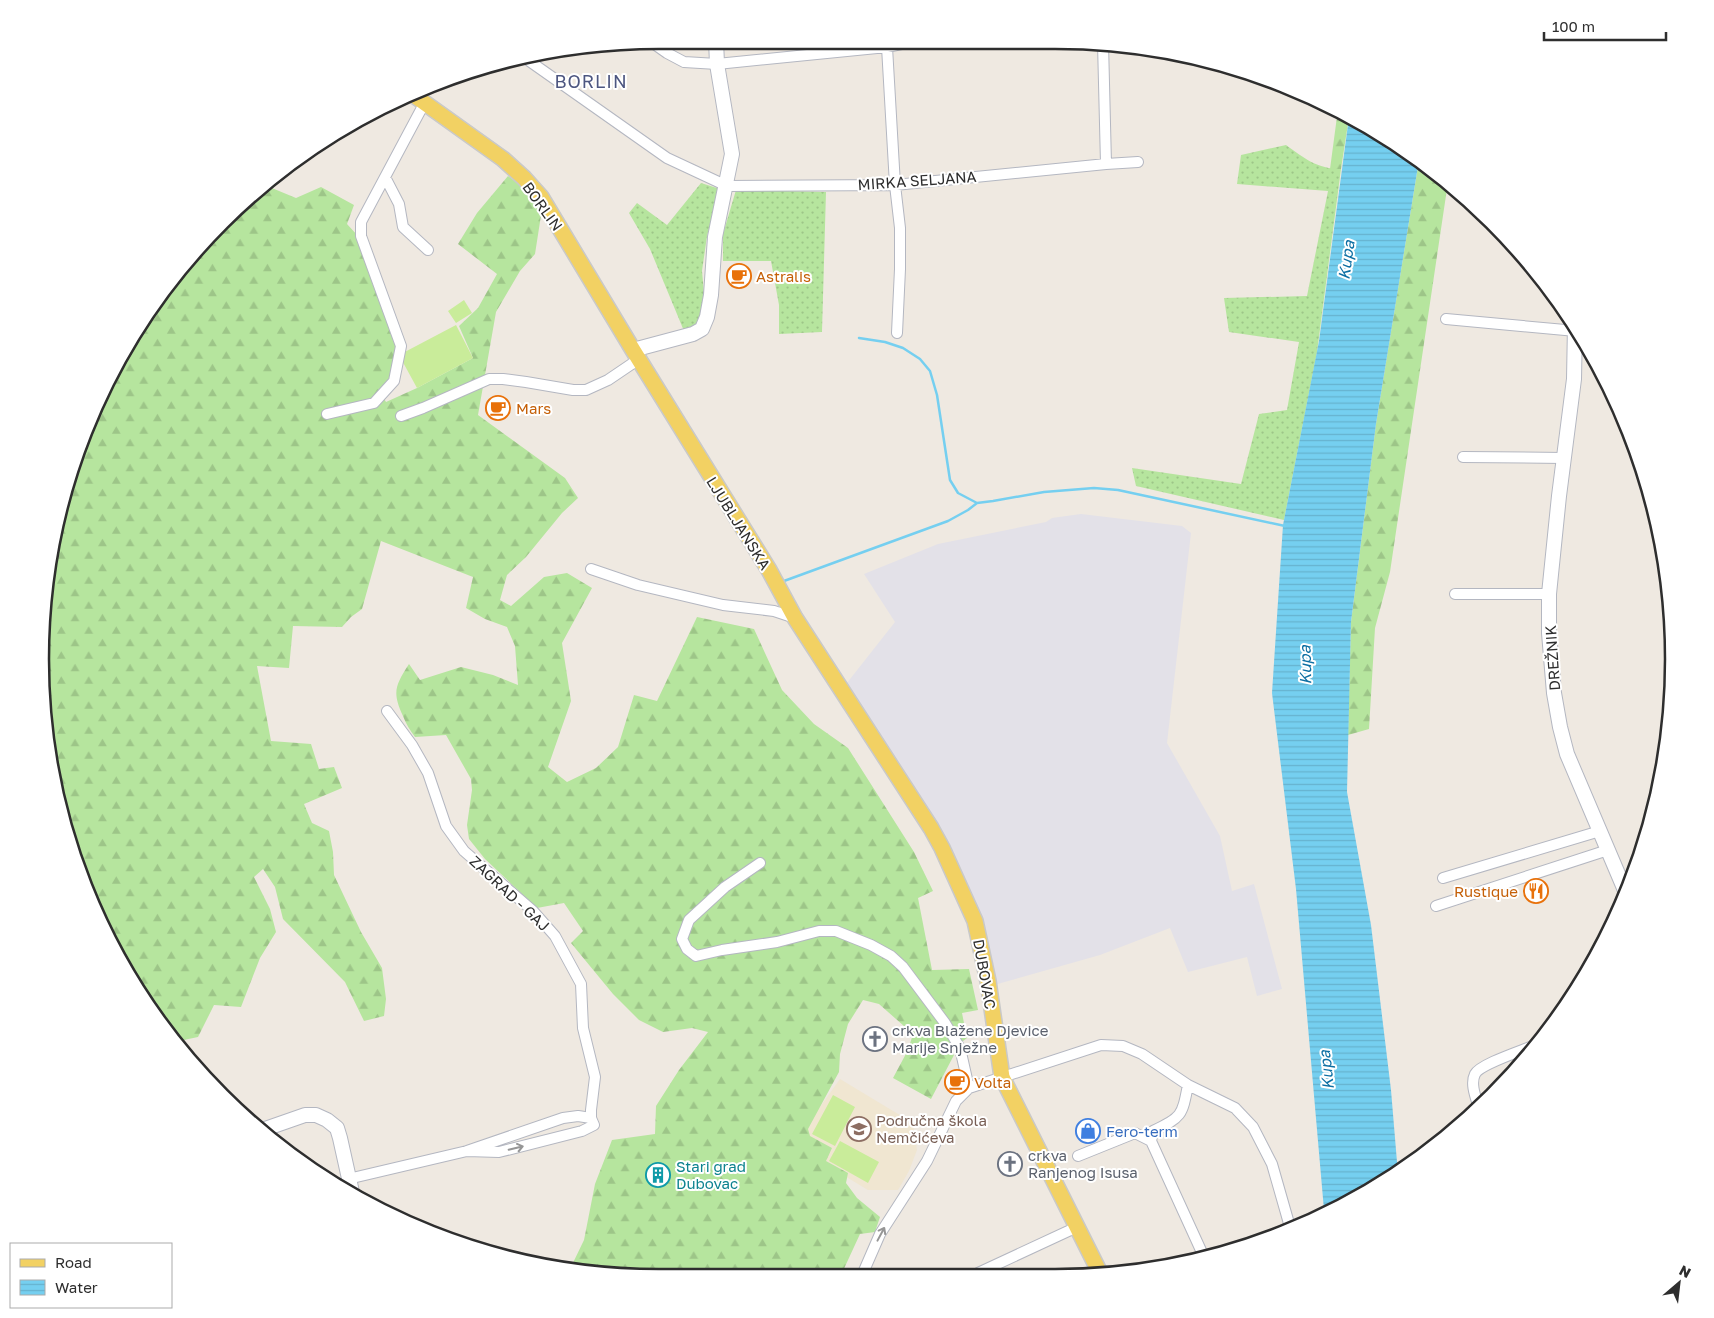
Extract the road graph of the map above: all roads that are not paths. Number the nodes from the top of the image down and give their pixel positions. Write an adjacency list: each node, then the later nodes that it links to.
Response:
1 (661, 49): 9 (street)
2 (716, 49): 9 (street)
3 (813, 49): 7 (street)
4 (863, 49): 7 (street)
5 (888, 49): 14 (street)
6 (1103, 51): 12 (street)
7 (813, 53): 9 (street)
8 (531, 62): 15 (street)
9 (717, 64): 15 (street)
10 (420, 99): 13 (street); 21 (main road, BORLIN)
11 (1138, 162): 12 (street, MIRKA SELJANA)
12 (1106, 164): 14 (street, MIRKA SELJANA)
13 (385, 177): 16 (street); 22 (street)
14 (895, 184): 15 (street, MIRKA SELJANA); 19 (street)
15 (727, 186): 21 (street)
16 (428, 250)
17 (1446, 319): 18 (street, DREŽNIK)
18 (1567, 327)
19 (897, 334)
20 (1575, 341): 25 (street, DREŽNIK)
21 (636, 355): 23 (street); 29 (main road, LJUBLJANSKA)
22 (327, 414)
23 (401, 416)
24 (1464, 457): 25 (street)
25 (1564, 458): 28 (street, DREŽNIK)
26 (591, 569): 29 (street)
27 (1455, 594): 28 (street)
28 (1550, 594): 32 (street, DREŽNIK)
29 (795, 618): 30 (main road, LJUBLJANSKA)
30 (845, 695): 39 (main road, DUBOVAC)
31 (387, 712): 43 (street, ZAGRAD - GAJ)
32 (1600, 831): 33 (street, DREŽNIK); 35 (street)
33 (1608, 850): 36 (street, DREŽNIK); 37 (street)
34 (760, 862): 41 (street)
35 (1443, 878)
36 (1622, 884)
37 (1436, 906)
38 (1523, 1050): 42 (street)
39 (1002, 1077): 40 (street); 41 (street); 50 (main road, DUBOVAC)
40 (1188, 1085): 45 (street); 49 (street)
41 (969, 1088): 53 (street, one-way to 41)
42 (1477, 1100)
43 (592, 1121): 46 (street); 46 (street, one-way to 43)
44 (269, 1128): 48 (street)
45 (1151, 1142): 47 (street); 51 (street)
46 (468, 1151): 48 (street)
47 (1078, 1156)
48 (350, 1185)
49 (1289, 1223)
50 (1077, 1227): 52 (main road, DUBOVAC); 54 (street)
51 (1201, 1251)
52 (1098, 1268)
53 (865, 1269)
54 (987, 1269)

